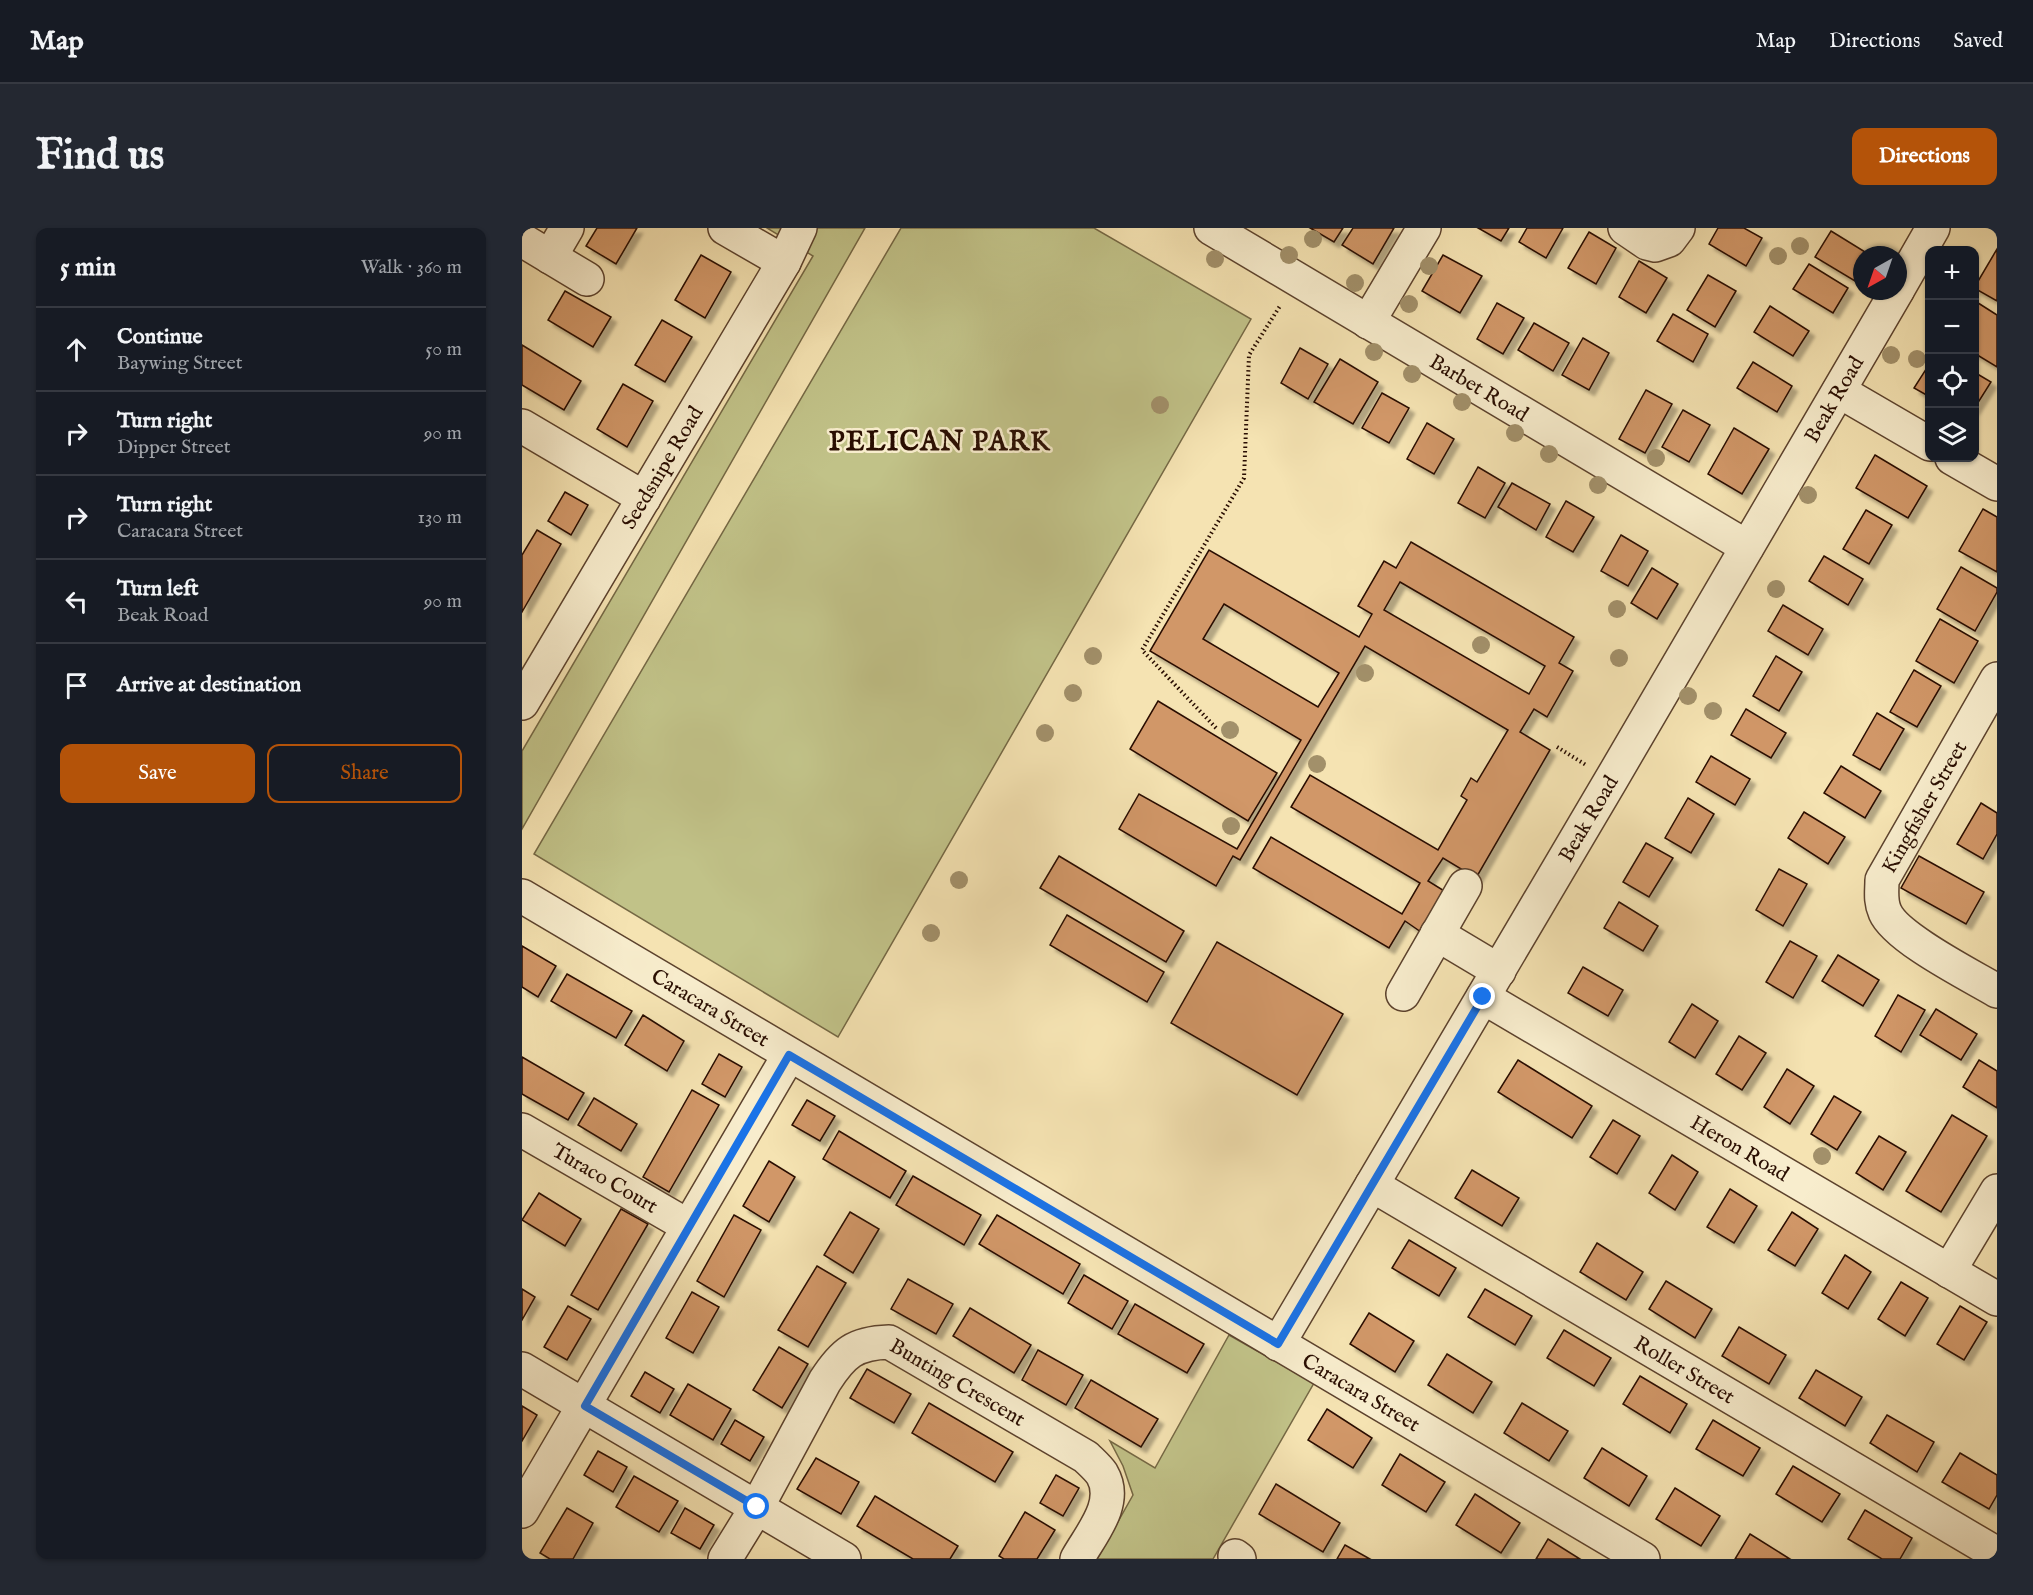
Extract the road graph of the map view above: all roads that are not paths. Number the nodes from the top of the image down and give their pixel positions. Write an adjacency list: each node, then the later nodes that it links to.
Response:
1 (567, 228): 10 (street)
2 (725, 228): 11 (street)
3 (800, 228): 11 (street, Seedsnipe Road)
4 (1211, 228): 15 (street, Barbet Road)
5 (1424, 228): 15 (street)
6 (1625, 228): 7 (street)
7 (1678, 228)
8 (1934, 228): 12 (street, Beak Road)
9 (522, 240): 10 (street)
10 (550, 257): 13 (street)
11 (784, 262): 21 (street, Seedsnipe Road)
12 (1907, 273)
13 (587, 279)
14 (1891, 300): 16 (street, Beak Road)
15 (1368, 322): 22 (street, Barbet Road)
16 (1839, 391): 18 (street); 22 (street, Beak Road)
17 (522, 426): 21 (street)
18 (1925, 442)
19 (1959, 462): 20 (street)
20 (1997, 484)
21 (644, 498): 23 (street, Seedsnipe Road)
22 (1747, 547): 29 (street, Beak Road)
23 (533, 660): 25 (street, Seedsnipe Road)
24 (1997, 679): 30 (street, Kingfisher Street)
25 (522, 704)
26 (1465, 886): 28 (street)
27 (522, 896): 32 (street, Caracara Street)
28 (1437, 934): 29 (street, Heron Road); 31 (street)
29 (1491, 984): 34 (street, Beak Road); 37 (street, Heron Road)
30 (1997, 991)
31 (1403, 994)
32 (789, 1055): 36 (street); 39 (street, Caracara Street)
33 (522, 1130): 36 (street, Turaco Court)
34 (1371, 1185): 39 (street, Beak Road); 44 (street, Roller Street)
35 (1997, 1191): 37 (street)
36 (688, 1226): 41 (street)
37 (1949, 1270): 38 (street, Heron Road)
38 (1997, 1299)
39 (1278, 1344): 48 (street, Caracara Street)
40 (522, 1369): 41 (street)
41 (585, 1406): 42 (street); 43 (street)
42 (757, 1507): 45 (street, Bunting Crescent); 46 (street); 47 (street, Bunting Crescent)
43 (522, 1511)
44 (1997, 1554)
45 (725, 1559)
46 (844, 1559)
47 (1077, 1559)
48 (1643, 1559)

